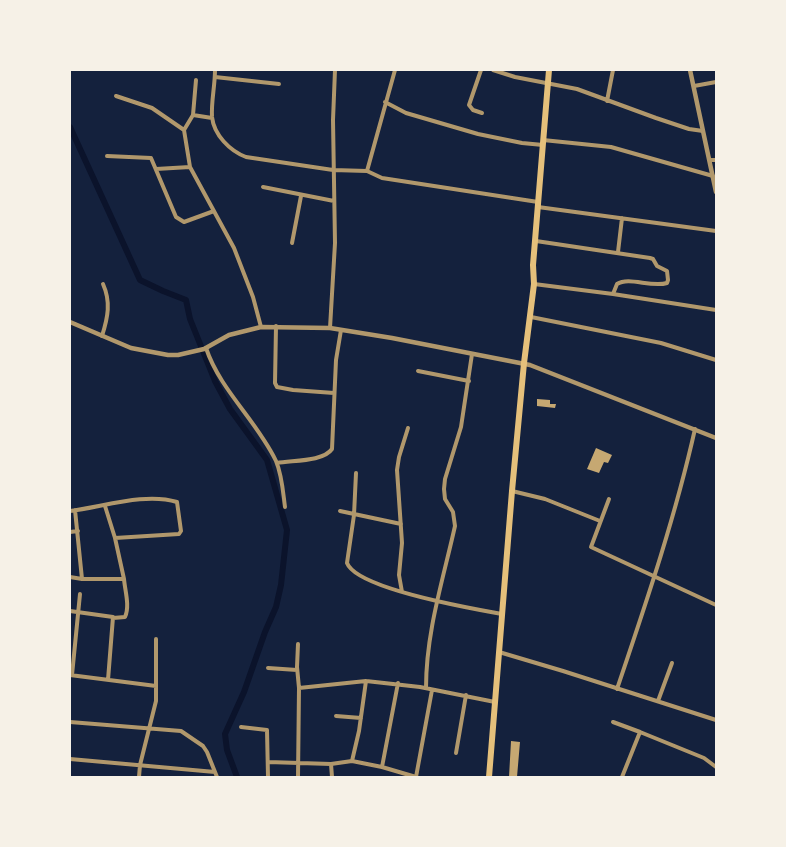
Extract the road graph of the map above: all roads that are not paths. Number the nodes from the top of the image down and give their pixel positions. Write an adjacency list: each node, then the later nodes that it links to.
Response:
1 (215, 70): 9 (street)
2 (335, 70): 29 (street)
3 (395, 70): 17 (street)
4 (481, 70): 18 (street)
5 (493, 70): 11 (street)
6 (549, 70): 11 (highway)
7 (613, 70): 16 (street)
8 (690, 70): 14 (street)
9 (215, 77): 13 (street); 20 (street)
10 (196, 80): 19 (street)
11 (548, 82): 16 (street); 23 (highway)
12 (716, 82): 14 (street)
13 (279, 84)
14 (694, 86): 22 (street)
15 (116, 96): 21 (street)
16 (607, 101): 22 (street)
17 (386, 102): 23 (street); 30 (street)
18 (482, 112)
19 (193, 115): 20 (street); 21 (street)
20 (212, 118): 29 (street)
21 (184, 130): 27 (street)
22 (703, 131): 25 (street)
23 (543, 142): 31 (street); 36 (highway)
24 (108, 156): 28 (street)
25 (710, 160): 26 (street); 31 (street)
26 (716, 160)
27 (190, 166): 28 (street); 37 (street)
28 (156, 169): 37 (street)
29 (333, 170): 30 (street); 35 (street)
30 (367, 172): 36 (street)
31 (713, 176): 33 (street)
32 (263, 187): 34 (street)
33 (716, 192)
34 (301, 196): 35 (street); 41 (street)
35 (334, 201): 51 (street)
36 (538, 204): 38 (street); 40 (highway)
37 (214, 211): 50 (street)
38 (622, 218): 39 (street); 42 (street)
39 (716, 231)
40 (536, 241): 42 (street); 44 (highway)
41 (292, 243)
42 (618, 252): 45 (street)
43 (103, 284): 53 (street)
44 (534, 284): 45 (street); 47 (highway)
45 (613, 294): 46 (street)
46 (716, 310)
47 (531, 317): 56 (street); 57 (highway)
48 (70, 322): 53 (street)
49 (276, 326): 50 (street); 51 (street); 60 (street)
50 (261, 327): 54 (street)
51 (330, 328): 52 (street)
52 (341, 330): 55 (street); 60 (street)
53 (102, 336): 54 (street)
54 (206, 350): 64 (street)
55 (472, 354): 57 (street); 59 (street)
56 (716, 360)
57 (524, 363): 62 (street); 66 (highway)
58 (418, 371): 59 (street)
59 (469, 380): 85 (street)
60 (334, 393): 64 (street)
61 (408, 428): 75 (street)
62 (695, 429): 63 (street); 79 (street)
63 (716, 438)
64 (277, 463): 69 (street)
65 (356, 473): 73 (street)
66 (512, 491): 74 (street); 89 (highway)
67 (608, 499): 74 (street)
68 (105, 506): 70 (street); 78 (street); 78 (street)
69 (285, 507)
70 (76, 510): 71 (street); 76 (street)
71 (70, 511)
72 (340, 511): 73 (street)
73 (354, 515): 75 (street); 83 (street)
74 (600, 520): 79 (street)
75 (401, 524): 83 (street)
76 (78, 531): 77 (street); 81 (street)
77 (70, 532)
78 (115, 538): 82 (street)
79 (655, 576): 86 (street); 104 (street)
80 (70, 577): 81 (street)
81 (82, 579): 82 (street)
82 (124, 580): 90 (street)
83 (402, 592): 85 (street)
84 (80, 594): 88 (street)
85 (437, 600): 89 (street); 103 (street)
86 (716, 605)
87 (70, 611): 88 (street)
88 (78, 612): 90 (street); 97 (street)
89 (502, 614): 93 (highway)
90 (113, 618): 98 (street)
91 (156, 639): 101 (street)
92 (298, 644): 96 (street)
93 (499, 652): 104 (street); 108 (highway)
94 (672, 663): 107 (street)
95 (268, 668): 96 (street)
96 (297, 670): 102 (street)
97 (71, 675): 98 (street)
98 (108, 680): 101 (street)
99 (366, 681): 100 (street); 102 (street); 110 (street)
100 (398, 684): 103 (street); 124 (street)
101 (156, 686): 114 (street)
102 (299, 688): 121 (street)
103 (426, 688): 105 (street)
104 (617, 689): 107 (street)
105 (432, 690): 106 (street); 124 (street)
106 (466, 695): 108 (street); 117 (street)
107 (658, 701): 111 (street)
108 (495, 702): 132 (highway)
109 (336, 716): 110 (street)
110 (361, 718): 119 (street)
111 (716, 720)
112 (70, 722): 114 (street)
113 (613, 722): 116 (street)
114 (149, 727): 123 (street); 126 (street)
115 (241, 727): 120 (street)
116 (640, 732): 125 (street); 133 (street)
117 (456, 753)
118 (70, 760): 123 (street)
119 (352, 761): 122 (street); 124 (street)
120 (268, 762): 121 (street); 129 (street)
121 (298, 764): 122 (street); 130 (street)
122 (331, 764): 131 (street)
123 (140, 765): 126 (street); 127 (street)
124 (382, 767)
125 (716, 767)
126 (215, 772): 128 (street)
127 (139, 777)
128 (217, 777)
129 (268, 777)
130 (298, 777)
131 (332, 777)
132 (489, 777)
133 (622, 777)

